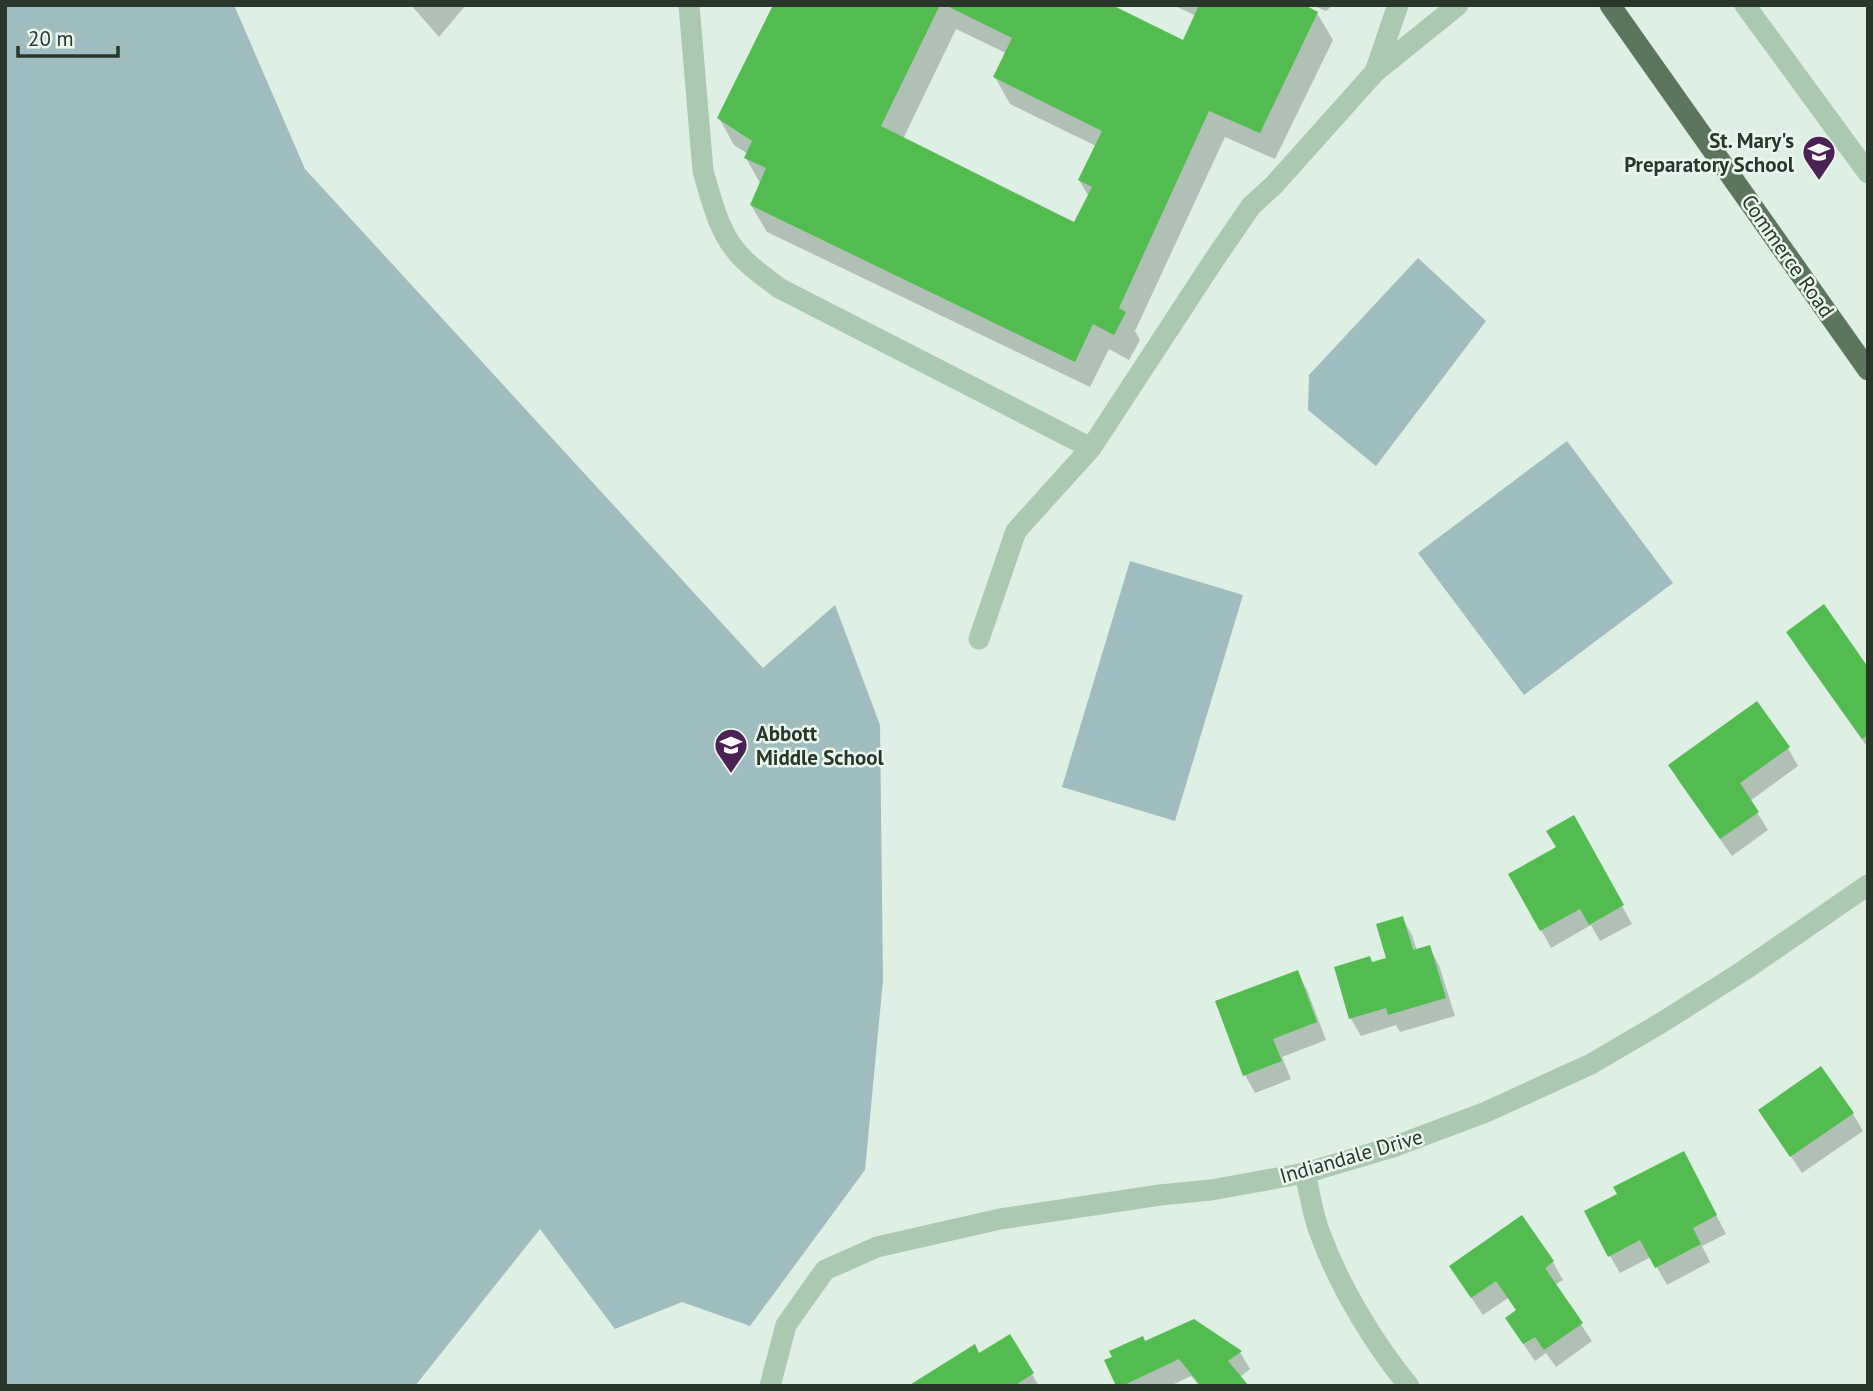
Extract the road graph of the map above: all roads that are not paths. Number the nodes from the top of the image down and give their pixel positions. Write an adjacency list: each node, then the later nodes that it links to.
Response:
1 (689, 5): 9 (street)
2 (1398, 5): 6 (street)
3 (1458, 5): 6 (street)
4 (1611, 5): 8 (main road, Commerce Road)
5 (1745, 5): 7 (street)
6 (1375, 72): 9 (street)
7 (1868, 173)
8 (1868, 370)
9 (1091, 447): 10 (street)
10 (979, 639)
11 (1868, 885): 12 (street, Indiandale Drive)
12 (1305, 1173): 13 (street, Indiandale Drive); 14 (street)
13 (770, 1386)
14 (1409, 1386)

